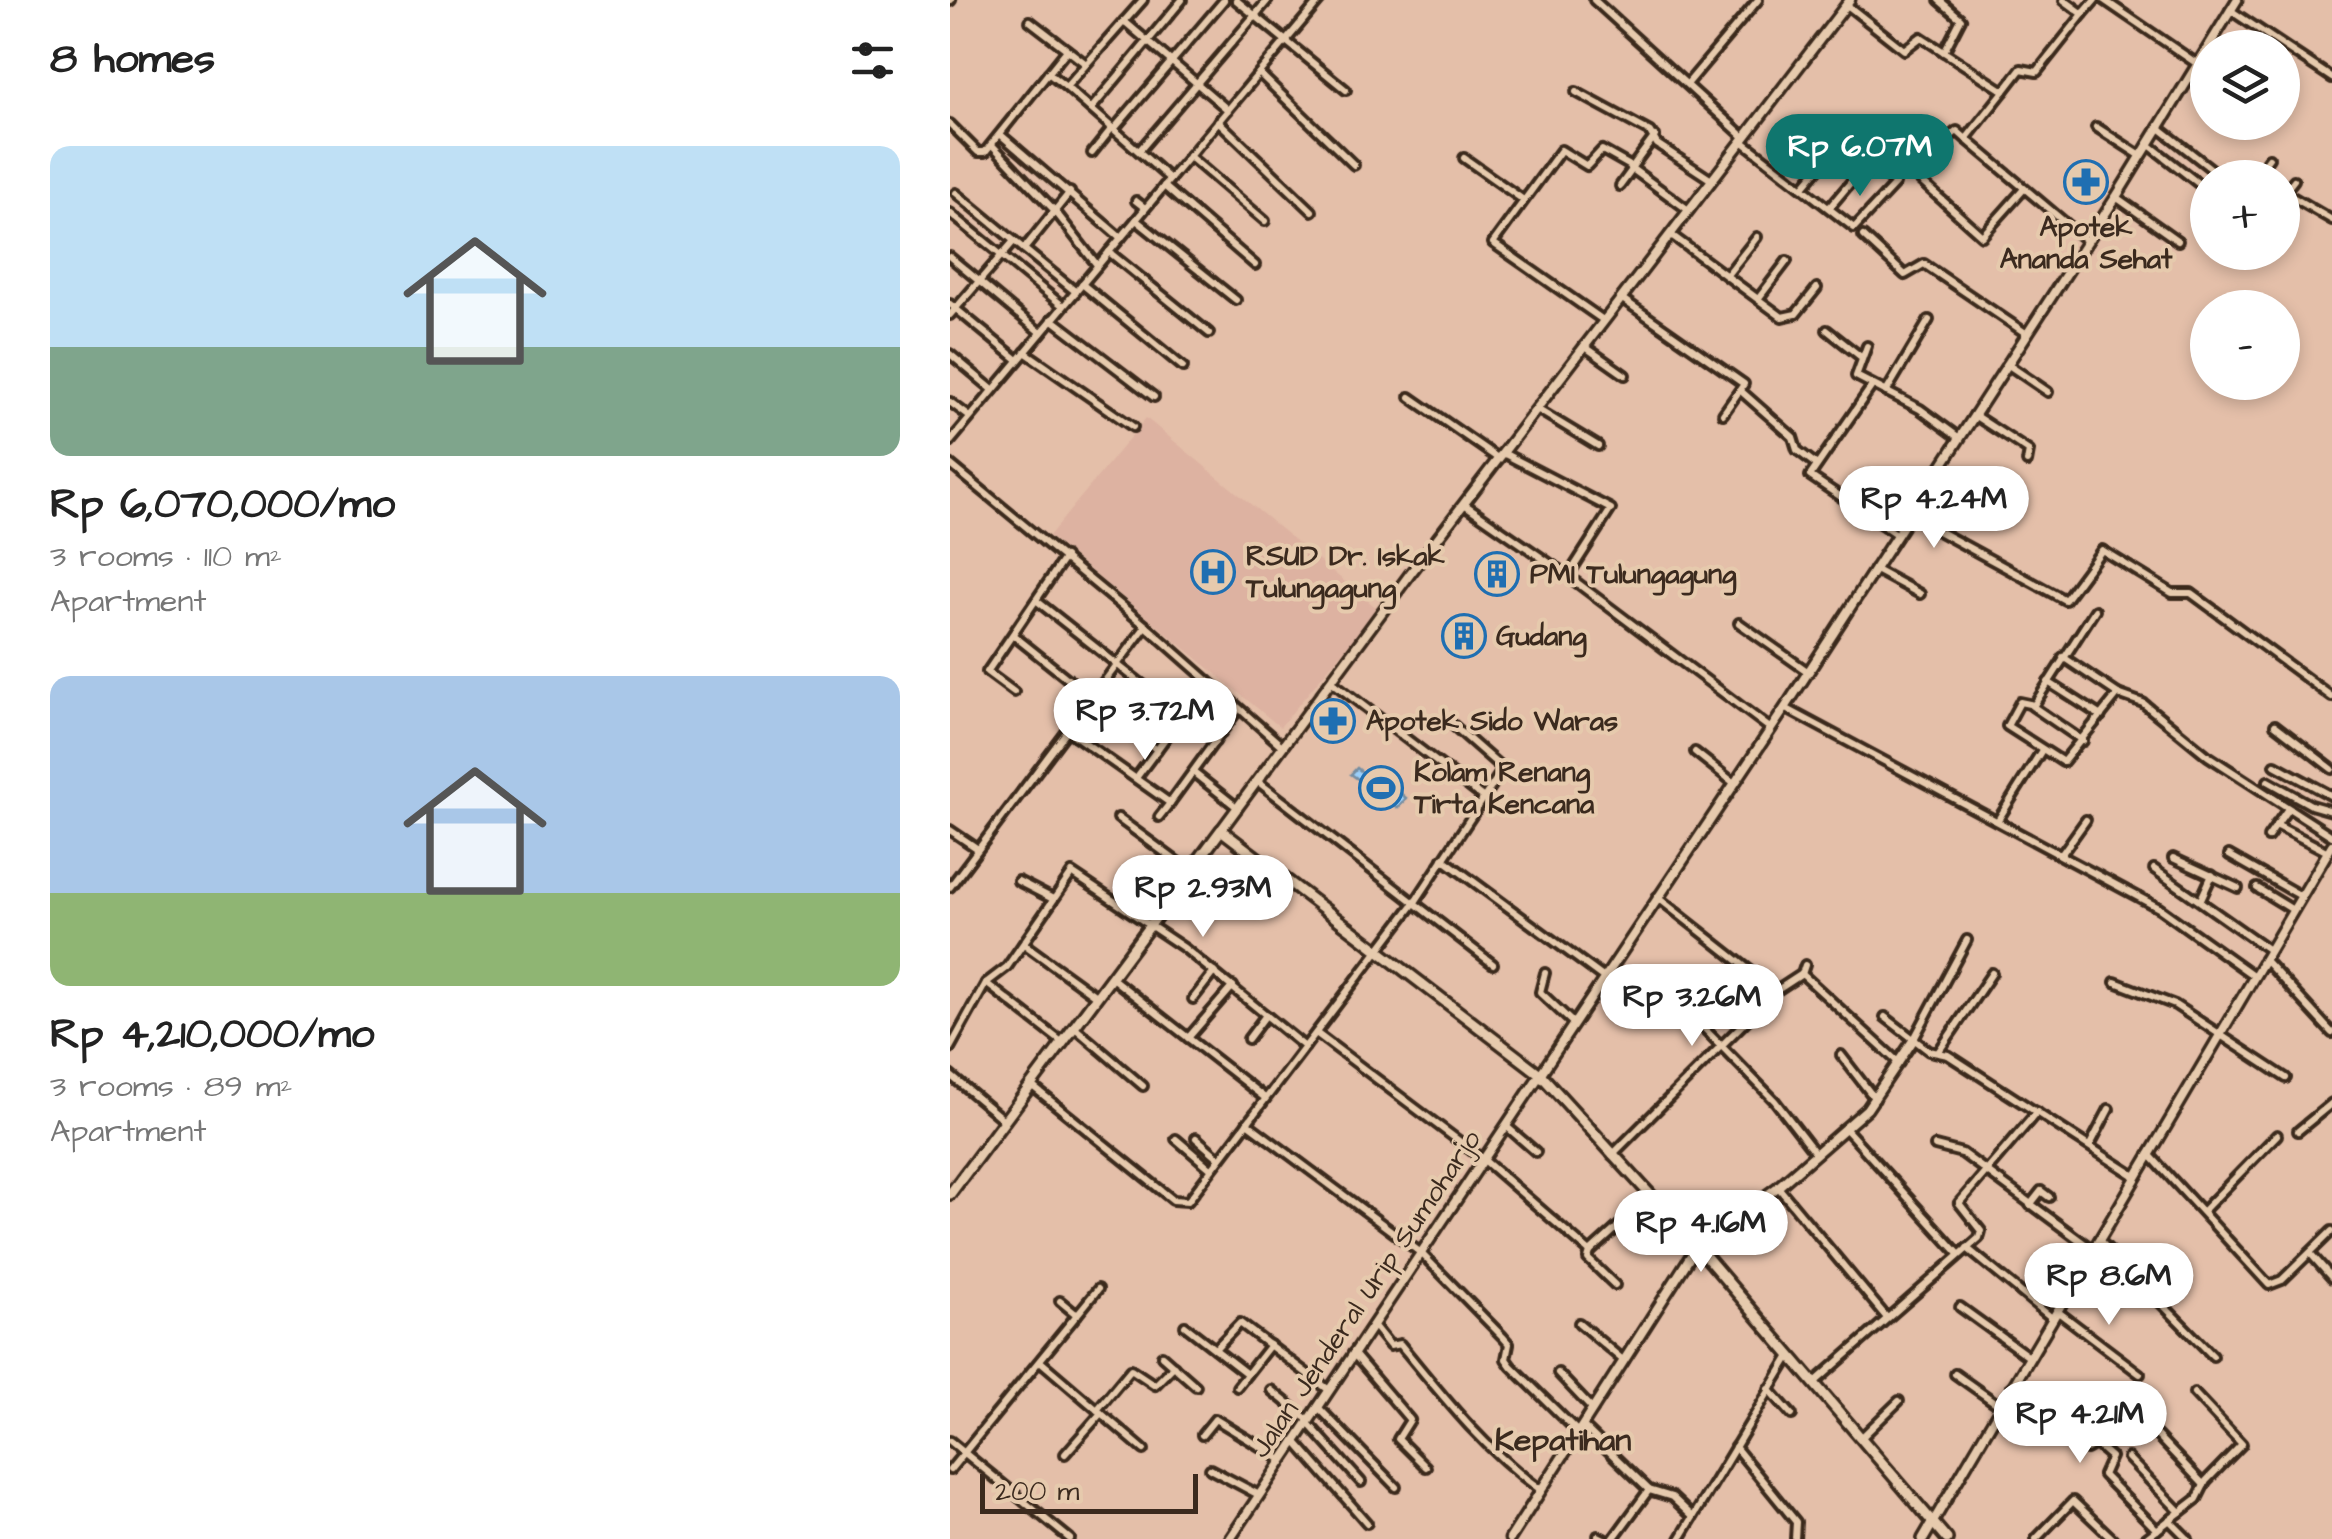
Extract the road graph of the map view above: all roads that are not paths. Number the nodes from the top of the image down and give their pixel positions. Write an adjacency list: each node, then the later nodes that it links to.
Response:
1 (1143, 0): 19 (street)
2 (1224, 0): 26 (street)
3 (1236, 0): 17 (street)
4 (1268, 0): 17 (street)
5 (1320, 0): 21 (street)
6 (1594, 0): 32 (street)
7 (1758, 0): 32 (street)
8 (1939, 0): 24 (street)
9 (2064, 0): 16 (street)
10 (2094, 0): 16 (street)
11 (2104, 0): 25 (street)
12 (2237, 0): 15 (street, Jalan Jenderal Urip Sumoharjo)
13 (1180, 1): 22 (street)
14 (1849, 2): 24 (street); 48 (street)
15 (2230, 10): 20 (street, Jalan Jenderal Urip Sumoharjo); 31 (street)
16 (2083, 14): 36 (street)
17 (1254, 16): 21 (street); 33 (street)
18 (1030, 21): 23 (street)
19 (1124, 21): 22 (street); 27 (street)
20 (2217, 30)
21 (1286, 41): 29 (street); 35 (street)
22 (1148, 42): 26 (street); 38 (street)
23 (1067, 50): 27 (street); 28 (street)
24 (1944, 52): 36 (street)
25 (2190, 59)
26 (1171, 62): 33 (street); 44 (street)
27 (1086, 64): 34 (street)
28 (1048, 73): 34 (street); 46 (street)
29 (1259, 73): 39 (street); 60 (street)
30 (2190, 73): 43 (street, Jalan Jenderal Urip Sumoharjo)
31 (2332, 78)
32 (1688, 82): 48 (street)
33 (1197, 84): 39 (street); 53 (street)
34 (1066, 87): 38 (street)
35 (1346, 90)
36 (2004, 91): 49 (street)
37 (1576, 92): 47 (street)
38 (1091, 109): 44 (street)
39 (1228, 110): 40 (street)
40 (1218, 121): 55 (street); 80 (street)
41 (950, 124): 45 (street)
42 (2096, 127): 56 (street)
43 (2158, 127): 50 (street, Jalan Jenderal Urip Sumoharjo); 58 (street)
44 (1113, 129): 53 (street); 54 (street)
45 (954, 134): 51 (street)
46 (1001, 135): 51 (street); 70 (street)
47 (1656, 136): 61 (street); 65 (street)
48 (1742, 138): 65 (street); 68 (street)
49 (1966, 139): 52 (street); 69 (street)
50 (2148, 144): 56 (street, Jalan Jenderal Urip Sumoharjo); 63 (street)
51 (993, 146): 79 (street)
52 (1934, 150)
53 (1139, 152): 64 (street)
54 (1092, 153)
55 (1190, 156): 64 (street); 84 (street)
56 (2141, 156): 72 (street, Jalan Jenderal Urip Sumoharjo)
57 (1464, 158): 73 (street)
58 (2200, 160)
59 (1868, 162): 68 (street); 77 (street); 77 (street)
60 (1354, 165)
61 (1632, 169): 67 (street); 73 (street); 78 (street)
62 (1912, 173): 69 (street)
63 (2190, 177)
64 (1170, 179): 66 (street)
65 (1710, 179): 78 (street)
66 (1164, 186): 76 (street); 97 (street)
67 (1620, 186)
68 (1803, 187): 77 (street)
69 (2023, 190): 90 (street)
70 (1070, 192): 79 (street); 88 (street)
71 (956, 193): 89 (street)
72 (2116, 197): 90 (street, Jalan Jenderal Urip Sumoharjo); 91 (street)
73 (1522, 199): 110 (street)
74 (1136, 201): 76 (street)
75 (2300, 202): 83 (street)
76 (1145, 208): 82 (street)
77 (1829, 208)
78 (1688, 209): 85 (street)
79 (1055, 210): 92 (street); 98 (street)
80 (1312, 211)
81 (950, 212): 94 (street)
82 (1136, 220): 88 (street); 106 (street)
83 (2332, 220)
84 (1265, 221)
85 (1669, 233): 99 (street); 104 (street)
86 (1863, 236): 115 (street)
87 (1757, 237): 99 (street)
88 (1121, 238): 93 (street)
89 (1014, 241): 92 (street); 94 (street)
90 (2087, 241): 115 (street, Jalan Jenderal Urip Sumoharjo)
91 (2178, 241)
92 (1024, 249): 103 (street)
93 (1109, 252): 98 (street); 114 (street)
94 (1002, 256): 100 (street); 107 (street)
95 (950, 257): 100 (street)
96 (1787, 261): 105 (street)
97 (1256, 265)
98 (1098, 266): 101 (street)
99 (1727, 276): 105 (street)
100 (980, 282): 108 (street); 113 (street)
101 (1082, 284): 103 (street); 123 (street)
102 (1818, 288): 105 (street)
103 (1076, 292): 107 (street)
104 (1621, 298): 110 (street); 127 (street)
105 (1758, 299)
106 (1236, 300)
107 (1063, 306): 109 (street)
108 (952, 309): 121 (street)
109 (1052, 319): 113 (street); 130 (street)
110 (1603, 320): 116 (street)
111 (1929, 320): 128 (street)
112 (1826, 330): 120 (street)
113 (1041, 333): 118 (street)
114 (1209, 333)
115 (2027, 334): 122 (street, Jalan Jenderal Urip Sumoharjo)
116 (1584, 346): 124 (street); 133 (street)
117 (1867, 346): 120 (street)
118 (1025, 352): 121 (street); 137 (street)
119 (950, 354): 126 (street)
120 (1861, 357): 125 (street)
121 (1018, 360): 126 (street)
122 (2007, 364): 129 (street); 135 (street, Jalan Jenderal Urip Sumoharjo)
123 (1184, 368)
124 (1625, 375)
125 (1872, 386): 128 (street); 144 (street)
126 (993, 390): 136 (street)
127 (1742, 392): 134 (street); 144 (street)
128 (1886, 392): 138 (street)
129 (2048, 392)
130 (1154, 397)
131 (1410, 398): 141 (street)
132 (950, 402): 136 (street)
133 (1537, 410): 140 (street); 141 (street)
134 (1723, 414)
135 (1972, 414): 138 (street, Jalan Jenderal Urip Sumoharjo); 142 (street)
136 (970, 418): 139 (street)
137 (1133, 427)
138 (1958, 437): 146 (street, Jalan Jenderal Urip Sumoharjo)
139 (950, 442)
140 (1598, 446)
141 (1501, 456): 145 (street); 150 (street)
142 (2027, 462)
143 (950, 464): 148 (street)
144 (1817, 464): 147 (street)
145 (1464, 504): 150 (street); 160 (street)
146 (1909, 515): 147 (street, Jalan Jenderal Urip Sumoharjo); 164 (street)
147 (1896, 534): 149 (street, Jalan Jenderal Urip Sumoharjo)
148 (1065, 557): 152 (street); 155 (street)
149 (1874, 569): 151 (street); 159 (street, Jalan Jenderal Urip Sumoharjo)
150 (1568, 576): 174 (street)
151 (1920, 594)
152 (1037, 601): 156 (street); 158 (street)
153 (2094, 610): 157 (street)
154 (1738, 622): 159 (street)
155 (1146, 626): 158 (street); 177 (street)
156 (1012, 635): 162 (street); 165 (street)
157 (2063, 657): 161 (street); 163 (street)
158 (1117, 664): 165 (street); 169 (street)
159 (1807, 671): 167 (street, Jalan Jenderal Urip Sumoharjo)
160 (1331, 681): 177 (street); 189 (street)
161 (2048, 682): 166 (street); 170 (street)
162 (1014, 692)
163 (2118, 694): 170 (street); 192 (street)
164 (2332, 697)
165 (1090, 699): 173 (street); 178 (street)
166 (2032, 706): 175 (street); 179 (street)
167 (1785, 708): 174 (street, Jalan Jenderal Urip Sumoharjo); 196 (street)
168 (1237, 711): 176 (street)
169 (1182, 716): 176 (street); 178 (street)
170 (2102, 716): 175 (street)
171 (1446, 718): 189 (street)
172 (2275, 725): 182 (street)
173 (1067, 730): 184 (street); 204 (street)
174 (1771, 730): 187 (street, Jalan Jenderal Urip Sumoharjo)
175 (2083, 740): 179 (street)
176 (1215, 742): 183 (street)
177 (1282, 746): 186 (street)
178 (1157, 750): 184 (street)
179 (2042, 750): 196 (street)
180 (1696, 752): 187 (street)
181 (2275, 765): 188 (street)
182 (2332, 769)
183 (1194, 773): 190 (street); 191 (street)
184 (1136, 778): 190 (street)
185 (2268, 781): 193 (street)
186 (1257, 782): 191 (street); 220 (street)
187 (1734, 784): 217 (street, Jalan Jenderal Urip Sumoharjo)
188 (2332, 796)
189 (1484, 799): 208 (street)
190 (1170, 803): 194 (street)
191 (1238, 808): 200 (street)
192 (2286, 810): 198 (street); 202 (street)
193 (2332, 811)
194 (1159, 817)
195 (1118, 818): 210 (street)
196 (1998, 820): 205 (street)
197 (2086, 820): 205 (street)
198 (2276, 825): 201 (street); 203 (street)
199 (950, 830): 204 (street)
200 (1221, 830): 210 (main road); 225 (main road)
201 (2268, 836)
202 (2332, 836)
203 (2330, 848): 216 (street)
204 (978, 850): 213 (street)
205 (2061, 855): 233 (street)
206 (2229, 855): 216 (street)
207 (2173, 858): 211 (street)
208 (1443, 859): 220 (street); 234 (street)
209 (2154, 869): 219 (street)
210 (1192, 873): 222 (main road)
211 (2212, 875): 214 (street); 219 (street)
212 (1018, 881): 218 (street)
213 (950, 887)
214 (2238, 888)
215 (2257, 888): 221 (street)
216 (2301, 896): 221 (street)
217 (1657, 897): 234 (street, Jalan Jenderal Urip Sumoharjo); 239 (street)
218 (1053, 899): 222 (street); 224 (street)
219 (2201, 899): 226 (street)
220 (1415, 902): 225 (street); 227 (street)
221 (2293, 910): 226 (street)
222 (1151, 927): 229 (street); 235 (main road)
223 (1967, 940): 252 (street)
224 (1024, 944): 237 (street); 240 (street)
225 (1377, 950): 247 (street); 260 (main road)
226 (2267, 954): 233 (street); 248 (street)
227 (1493, 964)
228 (1805, 965): 232 (street)
229 (1214, 972): 238 (street); 241 (street)
230 (1545, 972): 245 (street)
231 (1992, 973): 257 (street)
232 (1802, 974): 239 (street); 259 (street)
233 (2254, 976): 249 (street)
234 (1604, 978): 245 (street, Jalan Jenderal Urip Sumoharjo)
235 (1113, 980): 240 (main road); 250 (street)
236 (2115, 982): 249 (street)
237 (986, 983): 253 (street); 256 (street)
238 (1233, 986): 242 (street); 250 (street)
239 (1776, 991): 254 (street)
240 (1098, 998): 246 (main road)
241 (1193, 999)
242 (1266, 1015): 251 (street); 255 (street)
243 (1693, 1017): 254 (street)
244 (1885, 1017): 252 (street)
245 (1574, 1024): 260 (street, Jalan Jenderal Urip Sumoharjo)
246 (1075, 1028): 253 (main road); 264 (street)
247 (1316, 1033): 255 (street); 285 (street)
248 (2332, 1033)
249 (2219, 1036): 262 (street); 282 (street)
250 (1188, 1038): 265 (street)
251 (1248, 1038)
252 (1914, 1039): 257 (street); 259 (street)
253 (1063, 1044): 263 (main road)
254 (1722, 1044): 281 (street); 283 (street)
255 (1306, 1047): 265 (street)
256 (950, 1048)
257 (1939, 1051): 269 (street)
258 (1841, 1055): 266 (street)
259 (1899, 1063): 266 (street)
260 (1540, 1074): 272 (street, Jalan Jenderal Urip Sumoharjo); 283 (main road)
261 (950, 1075): 270 (street)
262 (2286, 1078)
263 (1031, 1085): 270 (main road); 286 (street)
264 (1143, 1086)
265 (1265, 1098): 271 (street)
266 (1875, 1100): 273 (street)
267 (2332, 1104): 274 (street)
268 (2109, 1109): 278 (street)
269 (2037, 1112): 278 (street); 287 (street)
270 (1005, 1121): 290 (main road)
271 (1246, 1122): 284 (street); 302 (street)
272 (1506, 1126): 280 (street); 285 (street, Jalan Jenderal Urip Sumoharjo)
273 (1844, 1128): 281 (street); 303 (street)
274 (2298, 1131)
275 (2278, 1135): 294 (street)
276 (1196, 1138): 284 (street)
277 (1176, 1139): 286 (street)
278 (2090, 1145): 288 (street)
279 (1935, 1146): 287 (street)
280 (1536, 1152)
281 (1816, 1154): 289 (street)
282 (2149, 1154): 288 (street); 294 (street)
283 (1612, 1155): 291 (main road)
284 (1220, 1158): 286 (street)
285 (1484, 1160): 300 (street); 302 (street, Jalan Jenderal Urip Sumoharjo)
286 (1211, 1169)
287 (1986, 1174): 293 (street); 298 (street)
288 (2136, 1176): 296 (street)
289 (1778, 1186): 297 (street); 313 (street)
290 (950, 1194)
291 (1652, 1196): 297 (main road); 300 (street)
292 (2049, 1197): 293 (street)
293 (2030, 1205): 299 (street)
294 (2203, 1211): 301 (street)
295 (2332, 1232): 301 (street)
296 (2098, 1240): 299 (street); 322 (street)
297 (1697, 1246): 320 (main road); 325 (street)
298 (1966, 1248): 303 (street); 311 (street)
299 (2092, 1250): 305 (street)
300 (1590, 1252): 307 (street)
301 (2310, 1252): 306 (street)
302 (1421, 1253): 314 (street, Jalan Jenderal Urip Sumoharjo); 347 (street)
303 (1958, 1253): 313 (street)
304 (2054, 1254): 305 (street)
305 (2079, 1272): 311 (street)
306 (2332, 1278)
307 (1615, 1284)
308 (1098, 1289): 312 (street)
309 (1060, 1300): 312 (street)
310 (1960, 1307): 323 (street)
311 (2054, 1314): 323 (street); 330 (street)
312 (1077, 1315): 324 (street)
313 (1887, 1318): 331 (street)
314 (1372, 1324): 319 (street, Jalan Jenderal Urip Sumoharjo); 364 (street)
315 (1579, 1324): 325 (street)
316 (1186, 1326): 318 (street)
317 (1270, 1345): 318 (street); 328 (street); 337 (street)
318 (1215, 1349): 328 (street)
319 (1353, 1353): 337 (street, Jalan Jenderal Urip Sumoharjo); 358 (street)
320 (1790, 1355): 331 (main road); 335 (street)
321 (1162, 1356): 326 (street)
322 (2213, 1356)
323 (2029, 1357): 334 (street)
324 (1040, 1360): 343 (street); 354 (street)
325 (1624, 1361): 342 (street)
326 (1174, 1366): 332 (street); 343 (street)
327 (1558, 1372): 342 (street)
328 (1247, 1374): 333 (street)
329 (1955, 1374): 340 (street)
330 (2140, 1374)
331 (1814, 1383): 349 (main road)
332 (1196, 1386)
333 (1237, 1387)
334 (2011, 1387): 340 (street); 373 (street)
335 (1769, 1389): 344 (street); 352 (street)
336 (1271, 1390): 345 (street)
337 (1329, 1390): 341 (street, Jalan Jenderal Urip Sumoharjo)
338 (2194, 1393): 362 (street)
339 (1899, 1401): 349 (street)
340 (2000, 1406): 370 (street)
341 (1318, 1407): 345 (street, Jalan Jenderal Urip Sumoharjo); 363 (street)
342 (1593, 1410): 347 (street)
343 (1099, 1411): 353 (street); 355 (street)
344 (1792, 1416)
345 (1308, 1421): 350 (street, Jalan Jenderal Urip Sumoharjo); 361 (street)
346 (2146, 1424): 362 (street)
347 (1581, 1430): 364 (street); 365 (street)
348 (1202, 1434): 357 (street)
349 (1862, 1438): 370 (main road)
350 (1294, 1440): 357 (street, Jalan Jenderal Urip Sumoharjo); 371 (street)
351 (950, 1441): 354 (street)
352 (1735, 1447): 368 (street); 380 (street)
353 (1144, 1450)
354 (964, 1452): 360 (street); 372 (street)
355 (1065, 1454)
356 (2128, 1458): 367 (street)
357 (1282, 1460): 366 (street, Jalan Jenderal Urip Sumoharjo)
358 (1426, 1467)
359 (1210, 1469): 366 (street)
360 (950, 1470)
361 (1361, 1482)
362 (2204, 1484): 367 (street)
363 (1396, 1487)
364 (1542, 1490): 377 (street)
365 (1649, 1490): 368 (street); 378 (street)
366 (1259, 1495): 376 (street, Jalan Jenderal Urip Sumoharjo)
367 (2180, 1512): 369 (street)
368 (1693, 1517): 379 (street)
369 (2169, 1520): 373 (street); 386 (street)
370 (1933, 1522): 381 (main road); 382 (main road)
371 (1367, 1523)
372 (1061, 1530): 374 (street); 375 (street)
373 (2156, 1530): 385 (street)
374 (1052, 1539)
375 (1070, 1539)
376 (1230, 1539)
377 (1510, 1539)
378 (1613, 1539)
379 (1680, 1539)
380 (1795, 1539)
381 (1922, 1539)
382 (1947, 1539)
383 (2036, 1539): 384 (street)
384 (2113, 1539)
385 (2145, 1539)
386 (2188, 1539)

